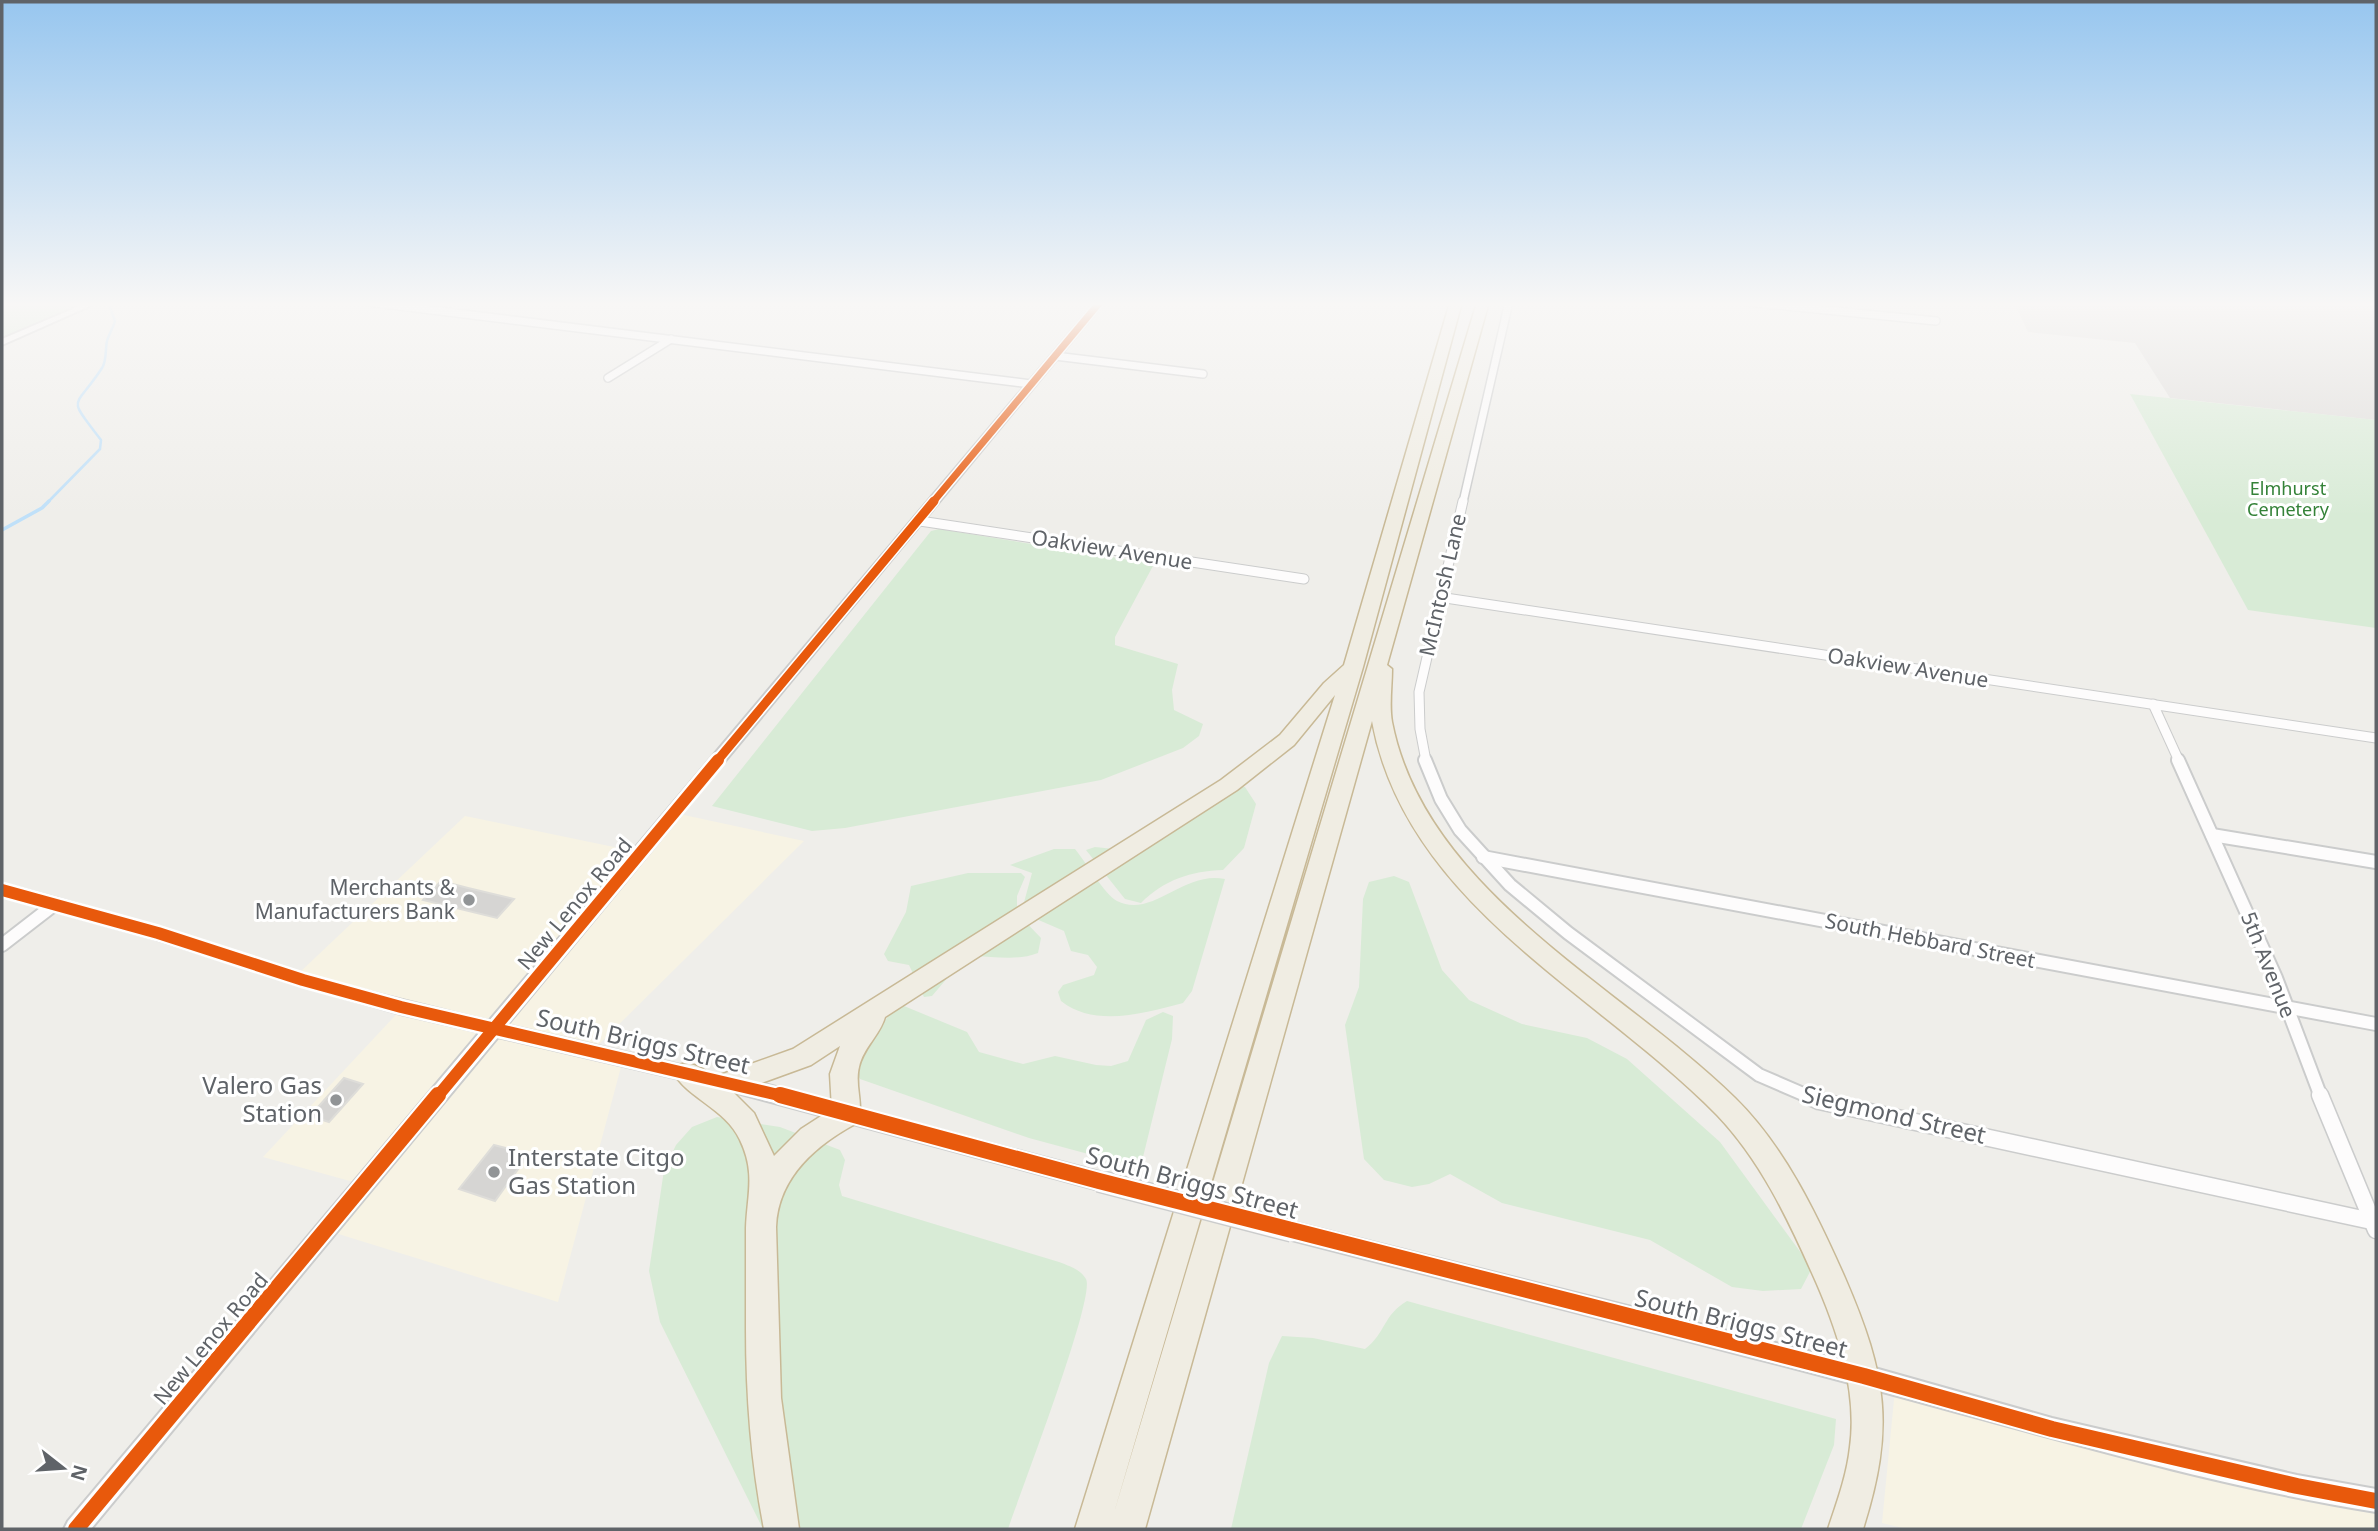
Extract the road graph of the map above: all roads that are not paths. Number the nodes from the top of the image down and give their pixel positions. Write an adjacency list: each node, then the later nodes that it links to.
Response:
1 (615, 373): 7 (street)
2 (947, 373): 8 (street)
3 (1040, 373): 8 (street, New Lenox Road)
4 (1436, 373): 13 (highway)
5 (1461, 373): 12 (highway)
6 (1492, 373): 11 (street, McIntosh Lane)
7 (608, 378)
8 (1031, 384): 9 (street, New Lenox Road)
9 (920, 521): 10 (street, Oakview Avenue); 25 (street, New Lenox Road)
10 (1304, 579)
11 (1439, 597): 14 (street, Oakview Avenue); 17 (street, McIntosh Lane)
12 (1384, 635): 31 (highway); 36 (highway)
13 (1353, 667): 23 (highway); 35 (highway)
14 (2153, 705): 15 (street, Oakview Avenue); 16 (street, 5th Avenue)
15 (2376, 738)
16 (2213, 835): 18 (street); 22 (street, 5th Avenue)
17 (1483, 857): 22 (street, South Hebbard Street); 30 (street, Siegmond Street)
18 (2376, 862)
19 (2, 890): 20 (street, South Briggs Street)
20 (55, 904): 21 (street); 25 (street, South Briggs Street)
21 (2, 945)
22 (2288, 1009): 24 (street, South Hebbard Street); 30 (street, 5th Avenue)
23 (879, 1010): 27 (highway); 28 (highway)
24 (2376, 1024)
25 (495, 1030): 26 (street, South Briggs Street); 33 (street, New Lenox Road)
26 (687, 1073): 27 (street, South Briggs Street); 29 (highway)
27 (729, 1083): 28 (street, South Briggs Street)
28 (847, 1115): 29 (highway); 31 (street, South Briggs Street, bridge)
29 (766, 1193): 34 (highway)
30 (2375, 1224)
31 (1864, 1376): 32 (street, South Briggs Street); 37 (highway)
32 (2376, 1501)
33 (76, 1529)
34 (781, 1529)
35 (1092, 1529)
36 (1127, 1529)
37 (1846, 1529)

